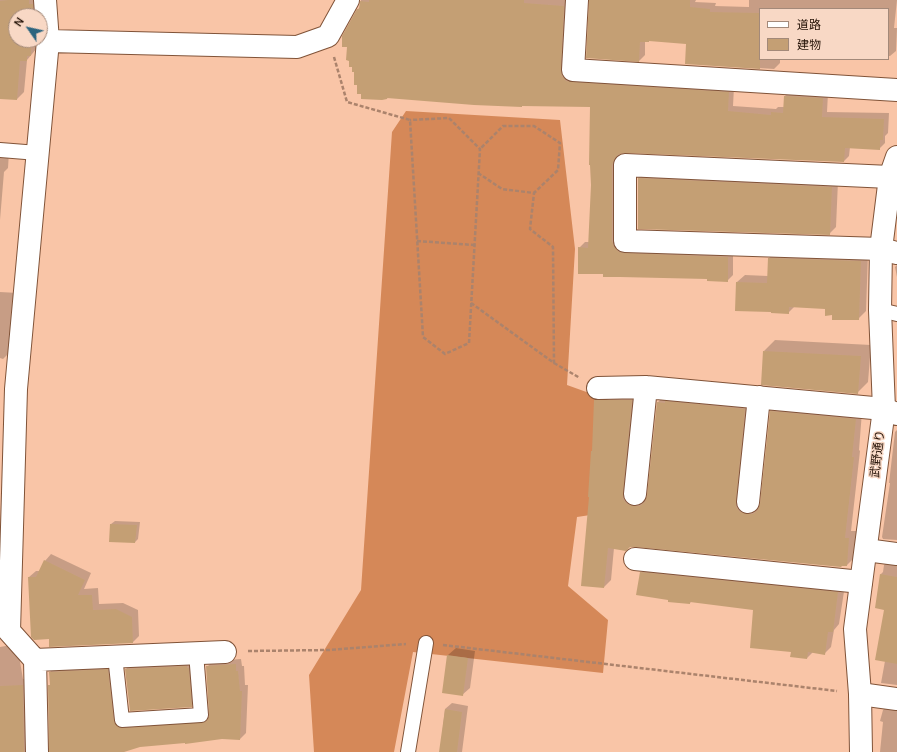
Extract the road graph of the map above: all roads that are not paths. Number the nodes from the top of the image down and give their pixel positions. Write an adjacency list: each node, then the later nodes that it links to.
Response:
1 (348, 0): 3 (street)
2 (577, 0): 5 (street)
3 (48, 41)
4 (47, 48): 7 (street)
5 (897, 90)
6 (0, 150): 7 (lane)
7 (38, 153): 20 (street)
8 (893, 167): 9 (street, 武野通り); 9 (street)
9 (889, 251): 10 (street, 武野通り)
10 (889, 312): 14 (street, 武野通り)
11 (646, 387): 12 (street); 13 (street); 15 (street)
12 (598, 388)
13 (759, 397): 14 (street); 16 (street)
14 (890, 412): 17 (street, 武野通り)
15 (635, 494)
16 (748, 502)
17 (866, 550): 18 (street); 21 (street, 武野通り)
18 (897, 554)
19 (635, 559): 21 (street)
20 (6, 573): 22 (street)
21 (862, 582): 28 (street, 武野通り)
22 (5, 632): 27 (street)
23 (426, 643): 31 (lane)
24 (225, 652): 25 (street)
25 (196, 653): 26 (street); 26 (lane)
26 (116, 656): 27 (street)
27 (35, 660): 30 (street)
28 (860, 694): 29 (street); 32 (street, 武野通り)
29 (897, 699)
30 (37, 752)
31 (408, 752)
32 (861, 752)

